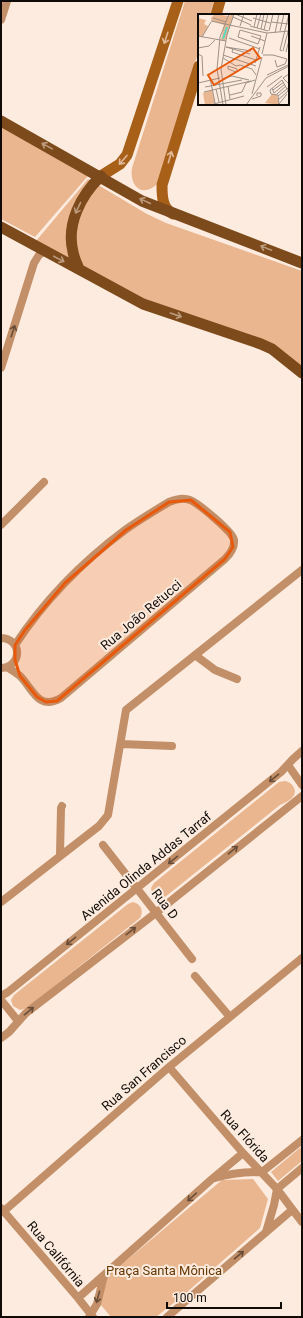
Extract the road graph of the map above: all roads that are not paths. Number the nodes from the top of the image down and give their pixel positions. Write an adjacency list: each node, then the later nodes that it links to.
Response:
1 (7, 1): 5 (street)
2 (178, 1): 8 (main road, one-way to 8)
3 (220, 1): 4 (main road)
4 (216, 14)
5 (1, 20)
6 (198, 69): 9 (main road, one-way to 6)
7 (1, 121): 8 (main road, one-way to 7)
8 (101, 176): 9 (main road, one-way to 8); 13 (main road, one-way to 13)
9 (178, 215): 12 (main road, one-way to 9)
10 (1, 228): 11 (main road)
11 (45, 251): 13 (main road, one-way to 13); 14 (street, one-way to 11)
12 (302, 263)
13 (79, 269): 15 (main road, one-way to 15)
14 (1, 368)
15 (302, 373)
16 (44, 482): 17 (street)
17 (1, 525)
18 (302, 570): 21 (street)
19 (1, 638): 20 (street)
20 (13, 643): 22 (street); 24 (street, Rua João Retucci)
21 (195, 655): 25 (street); 26 (street)
22 (15, 660): 23 (street); 24 (street)
23 (4, 668): 24 (street)
24 (20, 676)
25 (238, 678)
26 (121, 744): 27 (street); 34 (street)
27 (172, 746)
28 (302, 751): 29 (street, Avenida Olinda Addas Tarraf)
29 (288, 765): 30 (street); 35 (street, Avenida Olinda Addas Tarraf, one-way to 35)
30 (302, 785)
31 (302, 796): 37 (street, one-way to 31)
32 (62, 806): 34 (street)
33 (104, 845): 35 (street, Rua D)
34 (60, 855): 36 (street)
35 (138, 888): 37 (street, Rua D); 41 (street, Avenida Olinda Addas Tarraf, one-way to 41)
36 (1, 902)
37 (156, 912): 39 (street, Rua D); 44 (street, one-way to 37)
38 (302, 958): 43 (street, Rua San Francisco)
39 (192, 959)
40 (195, 976): 43 (street)
41 (1, 996)
42 (1, 1000): 44 (street)
43 (230, 1017): 46 (street, Rua San Francisco)
44 (18, 1021): 45 (street)
45 (1, 1038)
46 (169, 1067): 48 (street, Rua Flórida); 53 (street, Rua San Francisco)
47 (302, 1140): 50 (street)
48 (243, 1153): 50 (street, Rua Flórida); 51 (street)
49 (302, 1168): 52 (street)
50 (262, 1172): 51 (street); 52 (street, Rua Flórida)
51 (212, 1179): 57 (street, one-way to 57)
52 (277, 1189): 54 (street, Rua Flórida); 56 (street)
53 (2, 1209): 58 (street, Rua Califórnia)
54 (292, 1210): 55 (street, Rua Flórida); 56 (street)
55 (302, 1222)
56 (266, 1233): 60 (street, one-way to 56)
57 (104, 1275): 58 (street); 59 (street, one-way to 59)
58 (78, 1298): 59 (street, Rua Califórnia)
59 (91, 1316)
60 (167, 1317)

